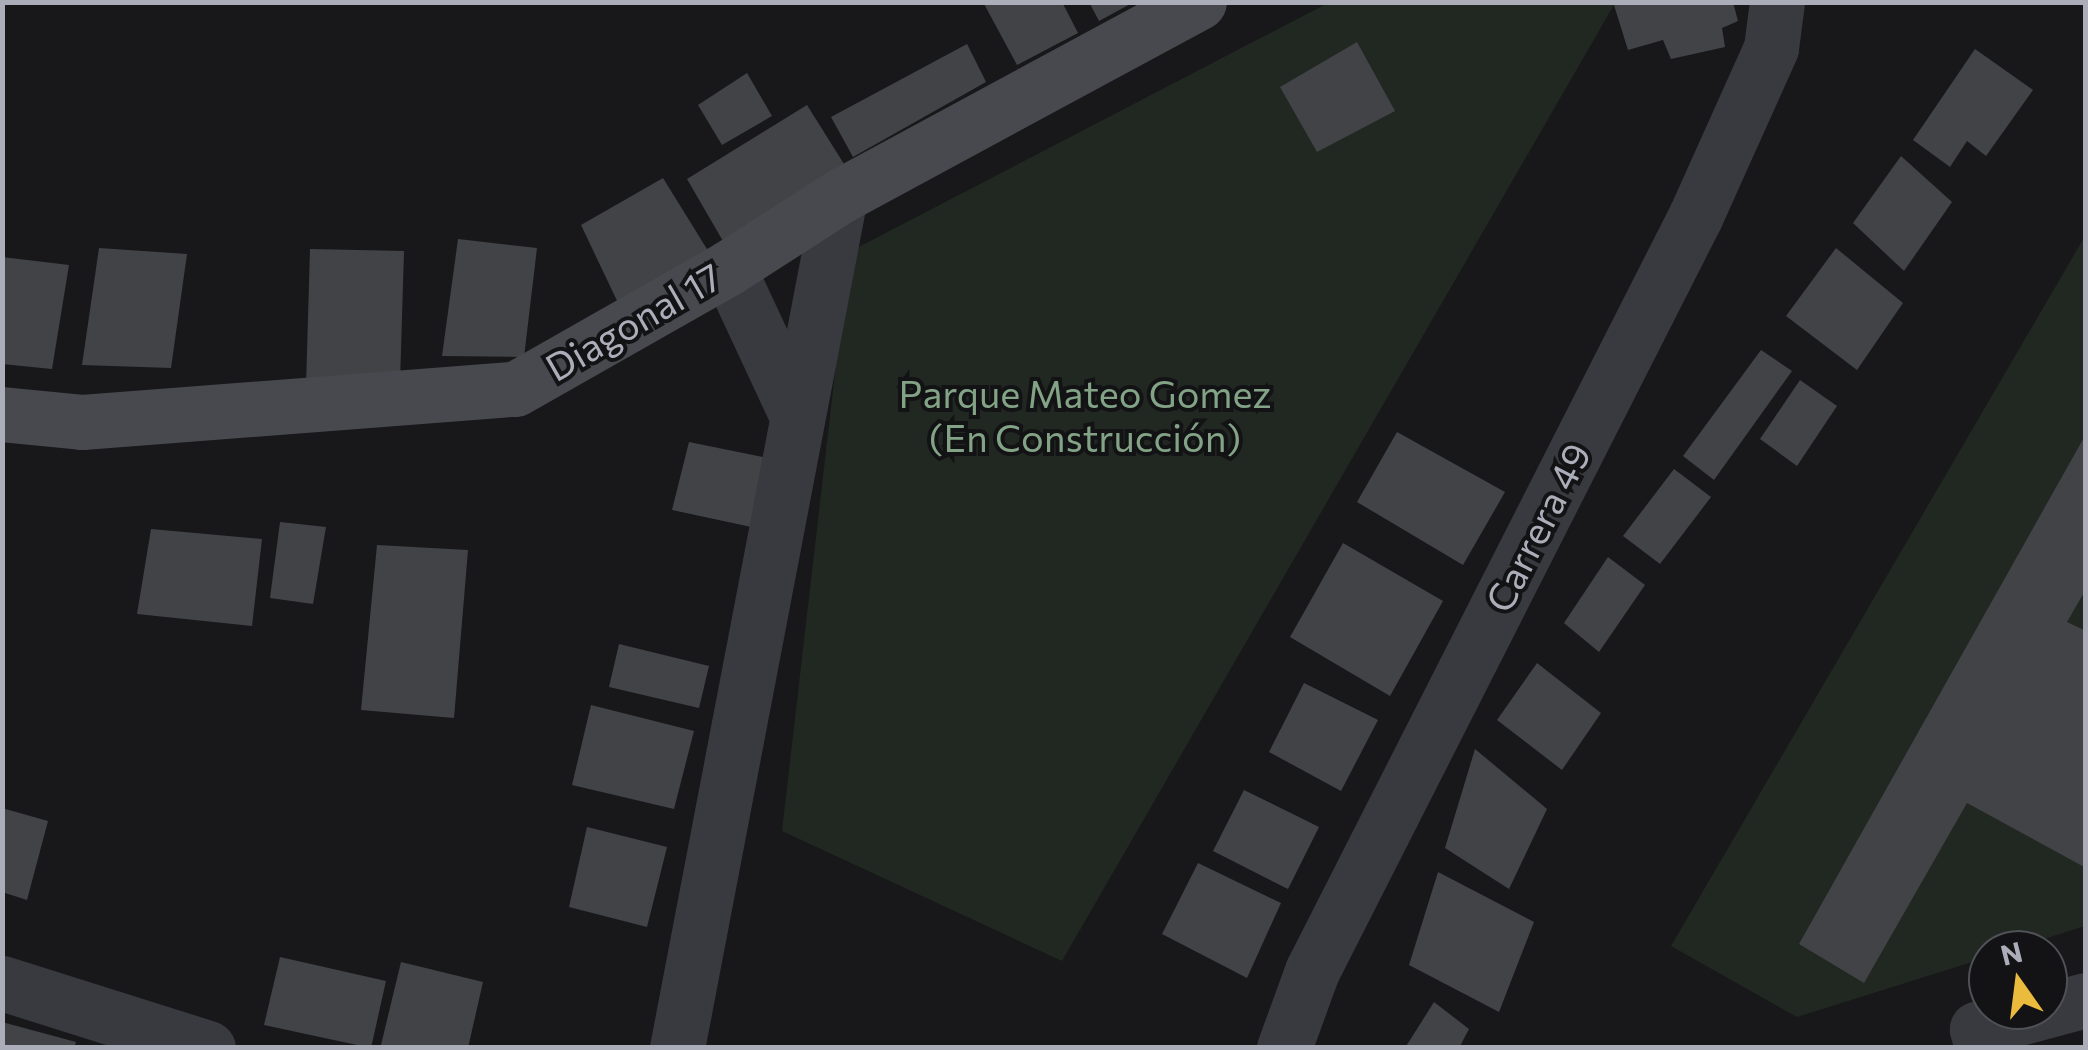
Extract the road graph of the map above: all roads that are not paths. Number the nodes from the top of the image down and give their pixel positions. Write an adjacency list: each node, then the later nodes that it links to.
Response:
1 (1200, 2): 3 (street, Diagonal 17)
2 (1778, 2): 12 (street, Carrera 49)
3 (840, 196): 4 (street, Diagonal 17); 6 (street)
4 (728, 268): 5 (street, Diagonal 17); 6 (street)
5 (2, 414)
6 (797, 416): 11 (street)
7 (2, 983): 10 (street)
8 (2086, 1000): 9 (street)
9 (1979, 1038)
10 (208, 1048)
11 (677, 1048)
12 (1284, 1048)

